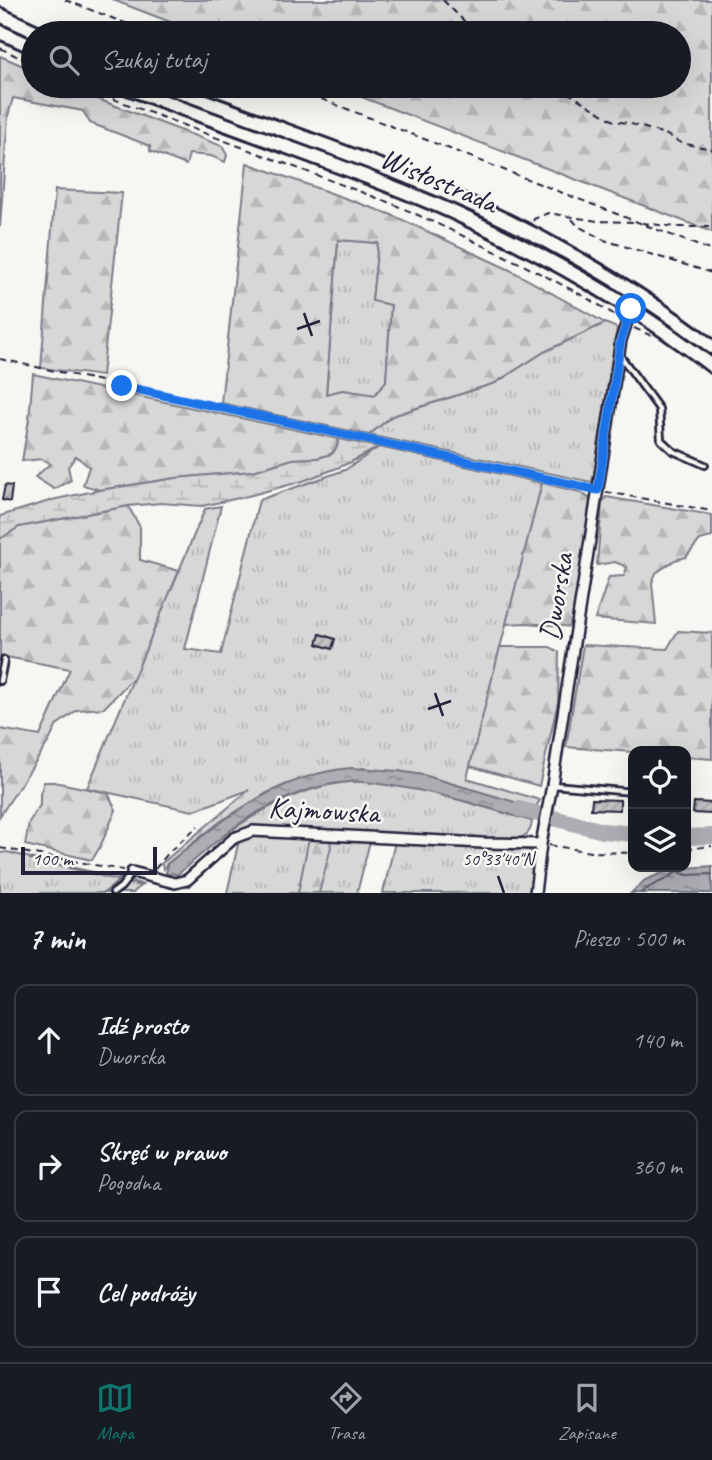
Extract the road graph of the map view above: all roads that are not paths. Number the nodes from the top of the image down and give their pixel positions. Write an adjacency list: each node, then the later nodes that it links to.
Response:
1 (0, 15): 2 (main road)
2 (21, 25)
3 (0, 32): 4 (main road)
4 (21, 42)
5 (155, 98): 8 (main road, Wisłostrada)
6 (197, 98): 7 (main road, Wisłostrada)
7 (639, 296): 8 (main road); 9 (main road, Wisłostrada)
8 (631, 309): 10 (street, Dworska); 11 (main road, Wisłostrada)
9 (712, 347)
10 (619, 353): 12 (lane); 15 (street, Dworska)
11 (712, 366)
12 (705, 465)
13 (4, 660): 14 (lane)
14 (0, 681)
15 (552, 785): 16 (lane); 17 (street, Dworska)
16 (628, 792)
17 (541, 844): 18 (street, Kajmowska); 20 (street, Dworska)
18 (132, 872): 19 (lane)
19 (113, 893)
20 (535, 893)

